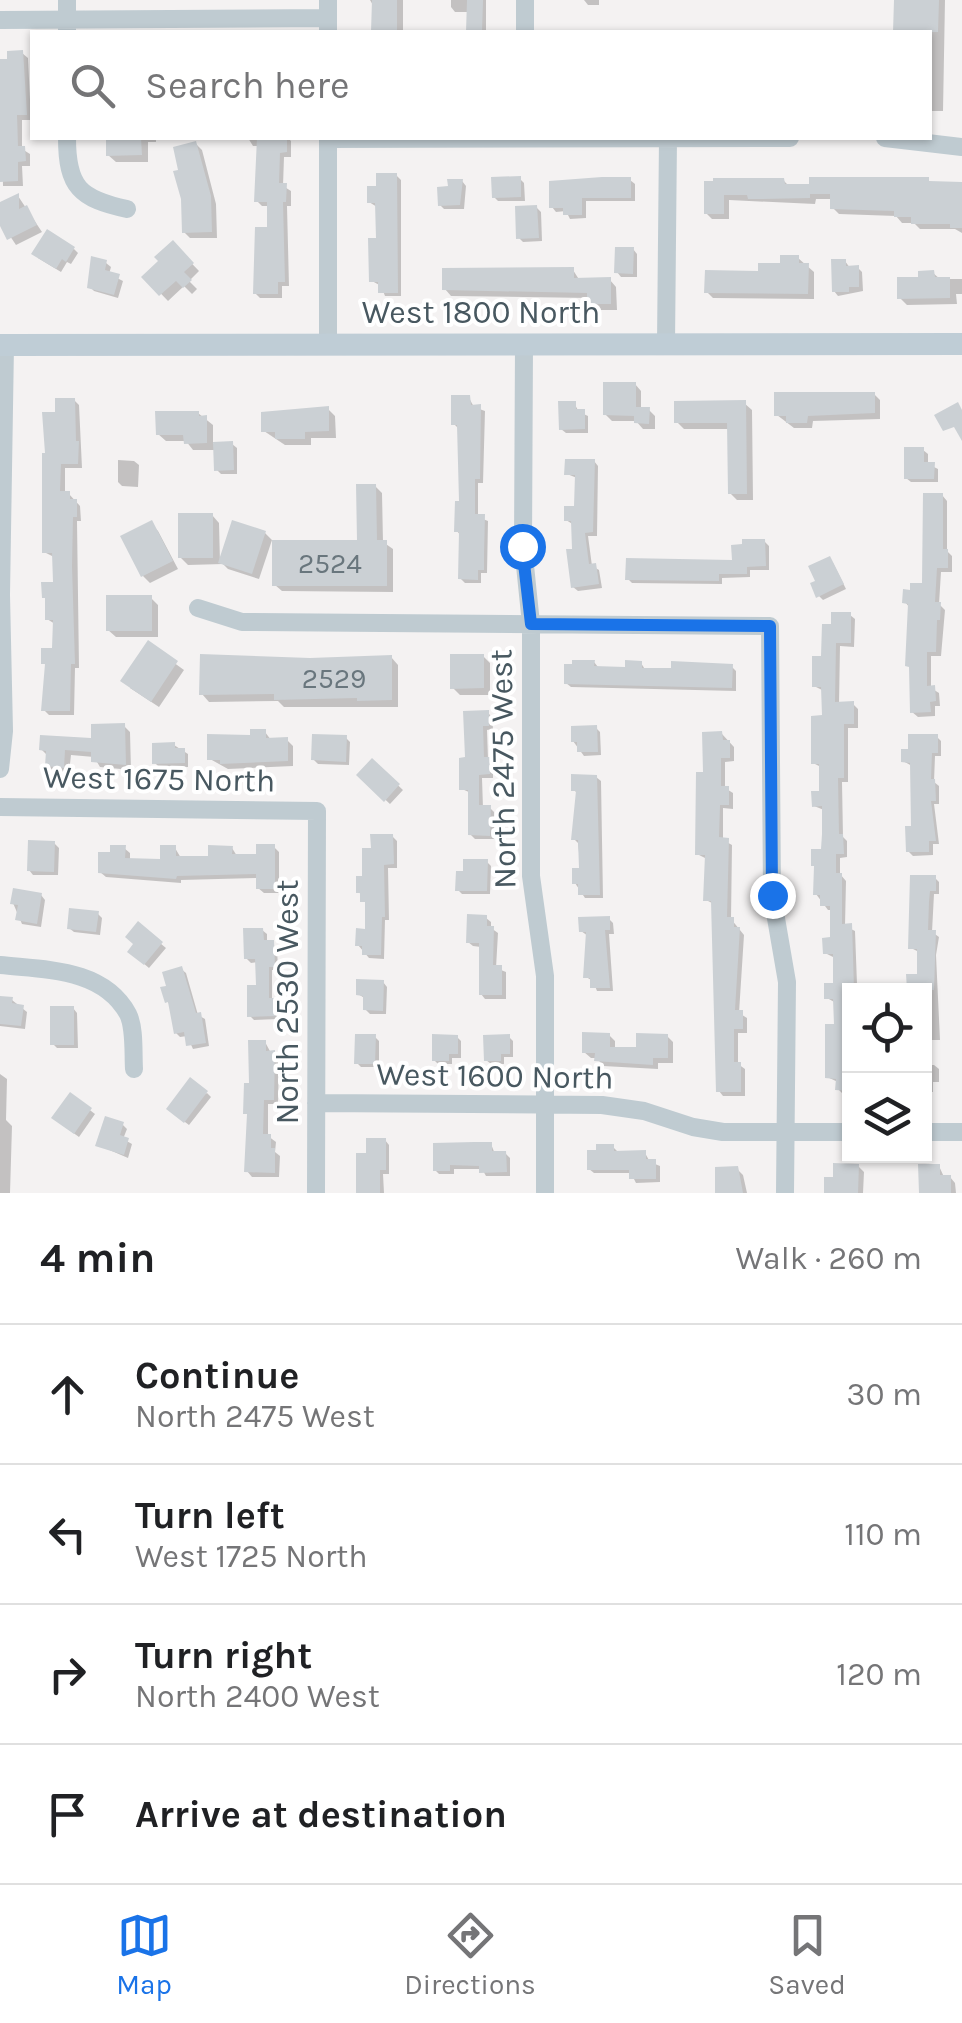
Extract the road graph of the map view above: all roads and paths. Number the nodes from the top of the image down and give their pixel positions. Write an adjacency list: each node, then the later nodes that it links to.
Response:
1 (67, 0): 5 (street)
2 (525, 0): 6 (street)
3 (328, 17): 5 (street)
4 (0, 20): 5 (street)
5 (67, 26)
6 (525, 30)
7 (67, 140): 12 (street)
8 (328, 140): 13 (street)
9 (668, 140): 15 (street)
10 (903, 140): 11 (street)
11 (962, 147)
12 (127, 209)
13 (328, 344): 14 (main road, West 1800 North); 17 (main road, West 1800 North)
14 (524, 344): 15 (main road, West 1800 North); 20 (street, North 2475 West)
15 (666, 344): 16 (main road, West 1800 North)
16 (962, 344)
17 (2, 345): 18 (street)
18 (1, 595): 21 (street)
19 (198, 608): 20 (street)
20 (531, 624): 27 (street, North 2475 West); 28 (street)
21 (0, 769)
22 (0, 806): 23 (street, West 1675 North)
23 (317, 811): 26 (street, North 2530 West)
24 (0, 965): 25 (street)
25 (134, 1069)
26 (316, 1103): 27 (street, West 1600 North); 32 (street, North 2530 West)
27 (545, 1105): 28 (street, West 1600 North); 33 (street, North 2475 West)
28 (785, 1132): 29 (street, West 1600 North); 34 (street)
29 (842, 1132)
30 (932, 1132): 31 (street)
31 (962, 1132)
32 (316, 1193)
33 (545, 1193)
34 (785, 1193)

